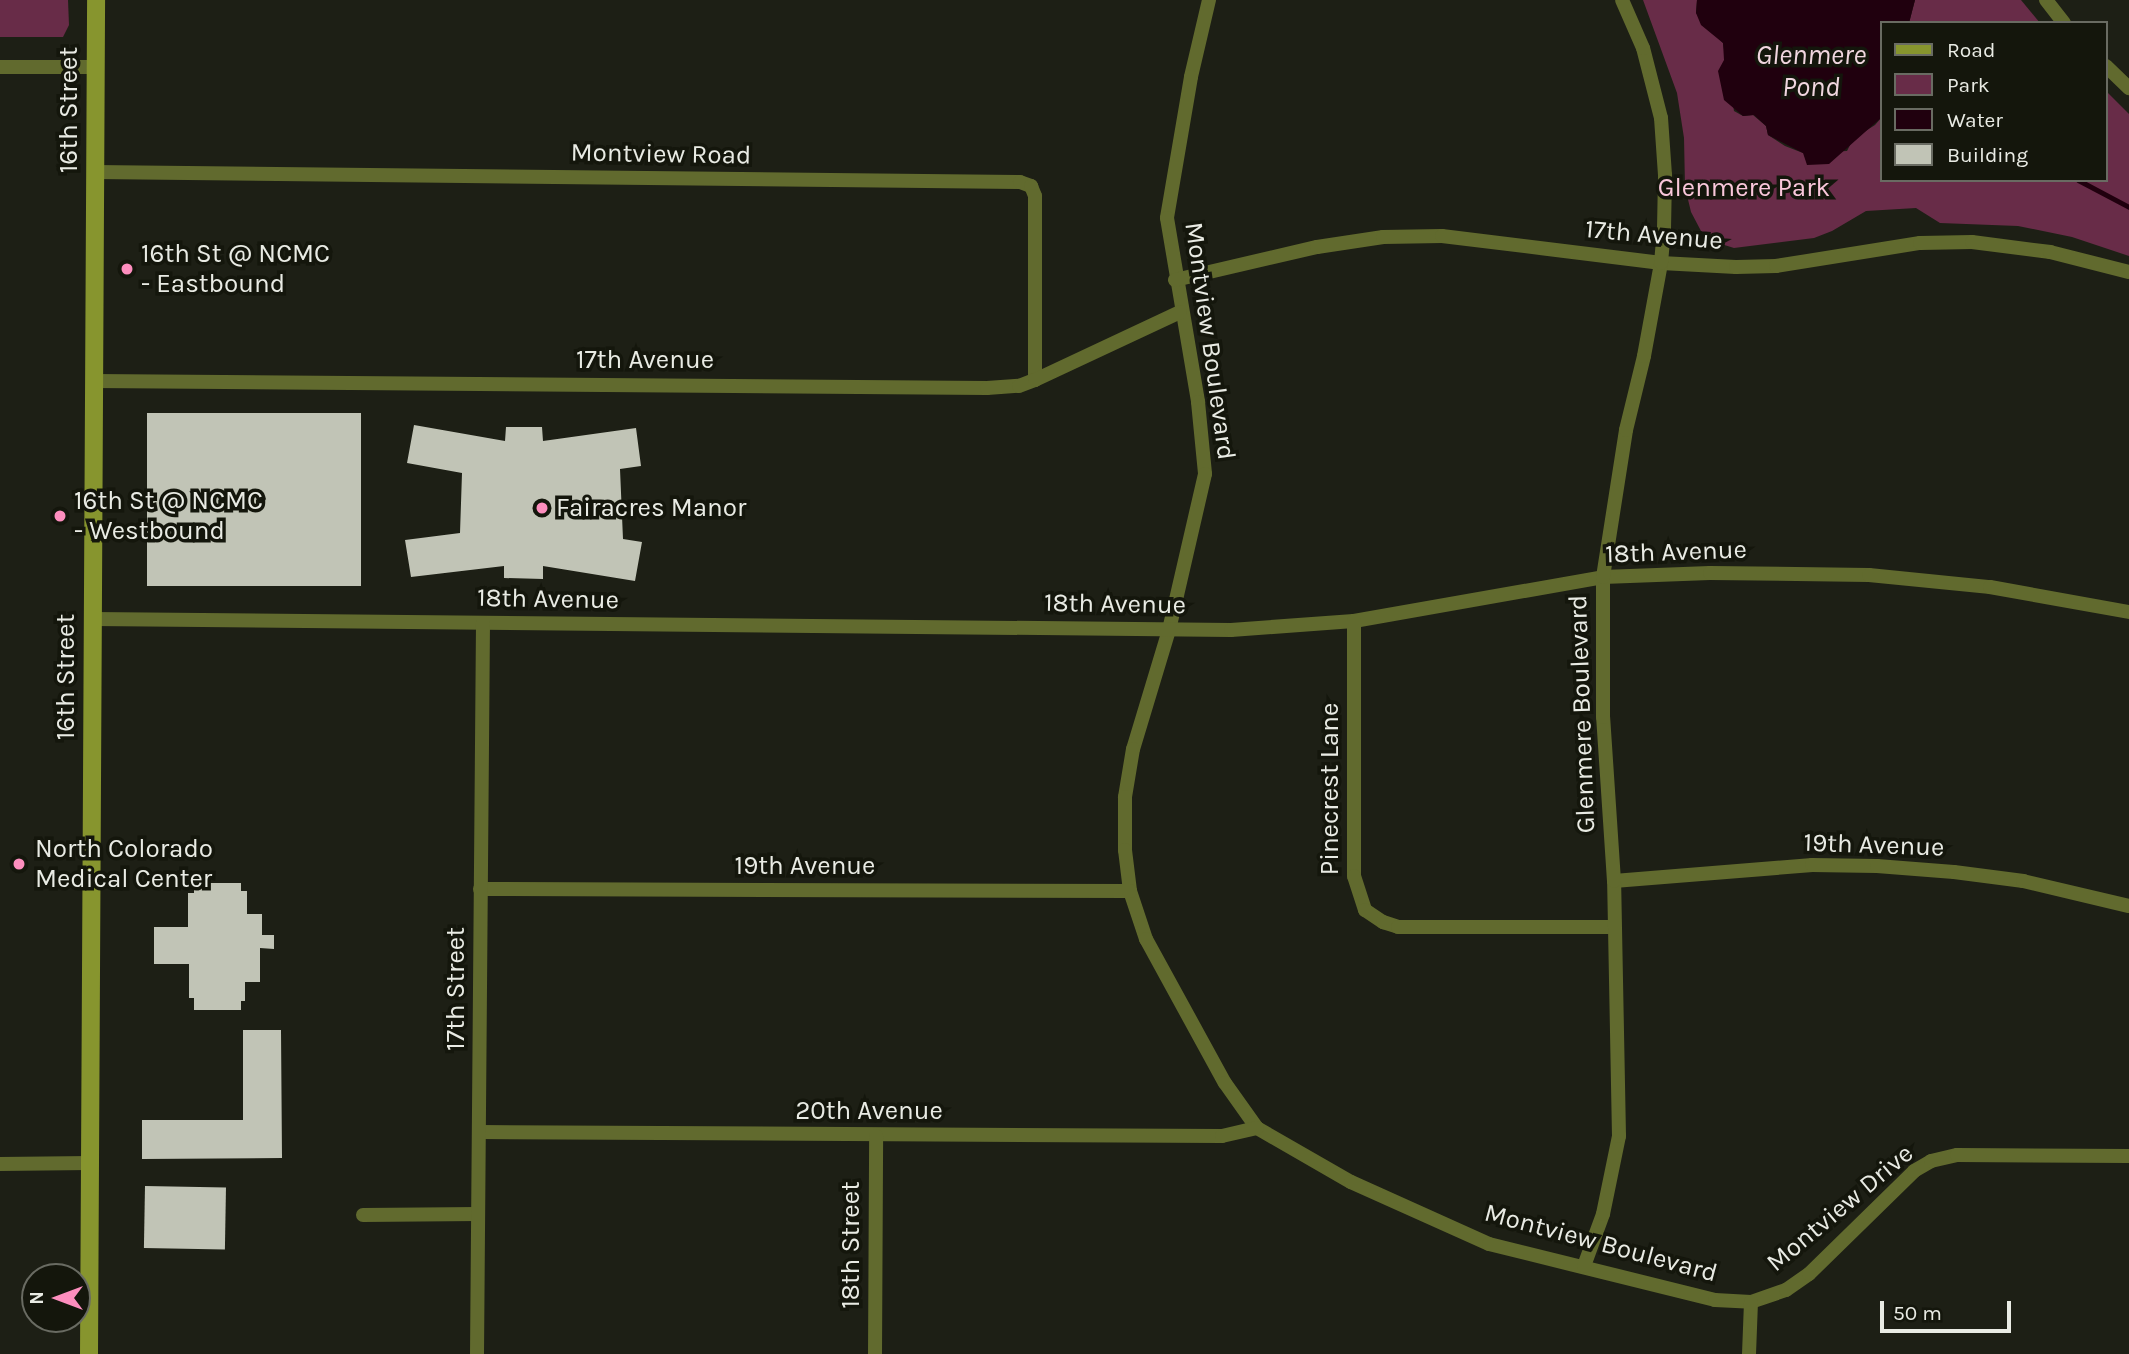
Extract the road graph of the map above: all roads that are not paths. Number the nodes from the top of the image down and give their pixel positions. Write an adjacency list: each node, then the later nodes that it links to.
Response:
1 (96, 0): 6 (main road, 16th Street)
2 (1209, 0): 13 (street, Montview Boulevard)
3 (1622, 0): 11 (street, Glenmere Boulevard)
4 (2046, 0): 5 (street)
5 (2062, 21)
6 (96, 66): 7 (street); 10 (main road, 16th Street)
7 (0, 67)
8 (2108, 68): 9 (street)
9 (2129, 88)
10 (95, 173): 15 (street, Montview Road); 16 (main road, 16th Street)
11 (1661, 263): 12 (street, 17th Avenue); 13 (street, 17th Avenue); 17 (street, Glenmere Boulevard)
12 (2129, 272)
13 (1175, 280): 14 (street, Montview Boulevard)
14 (1180, 312): 15 (street, 17th Avenue); 22 (street, Montview Boulevard)
15 (1035, 380): 16 (street, 17th Avenue)
16 (94, 381): 19 (main road, 16th Street)
17 (1603, 577): 18 (street, 18th Avenue); 20 (street, 18th Avenue); 23 (street, Glenmere Boulevard)
18 (2129, 612)
19 (93, 619): 21 (street, 18th Avenue); 32 (main road, 16th Street)
20 (1354, 621): 22 (street, 18th Avenue); 27 (street, Pinecrest Lane)
21 (483, 623): 22 (street, 18th Avenue); 24 (street, 17th Street)
22 (1169, 630): 25 (street, Montview Boulevard)
23 (1614, 881): 26 (street, 19th Avenue); 27 (street, Glenmere Boulevard)
24 (480, 889): 25 (street, 19th Avenue); 29 (street, 17th Street)
25 (1129, 891): 28 (street, Montview Boulevard)
26 (2129, 906)
27 (1614, 928): 36 (street, Glenmere Boulevard)
28 (1257, 1128): 30 (street, 20th Avenue); 36 (street, Montview Boulevard)
29 (480, 1132): 30 (street, 20th Avenue); 34 (street, 17th Street)
30 (876, 1136): 40 (street, 18th Street)
31 (2129, 1156): 37 (street, Montview Drive)
32 (90, 1163): 33 (street); 38 (main road, 16th Street)
33 (0, 1164)
34 (478, 1214): 35 (street); 39 (street, 17th Street)
35 (363, 1215)
36 (1584, 1266): 37 (street, Montview Boulevard)
37 (1751, 1302): 41 (street)
38 (89, 1354)
39 (477, 1354)
40 (875, 1354)
41 (1749, 1354)

